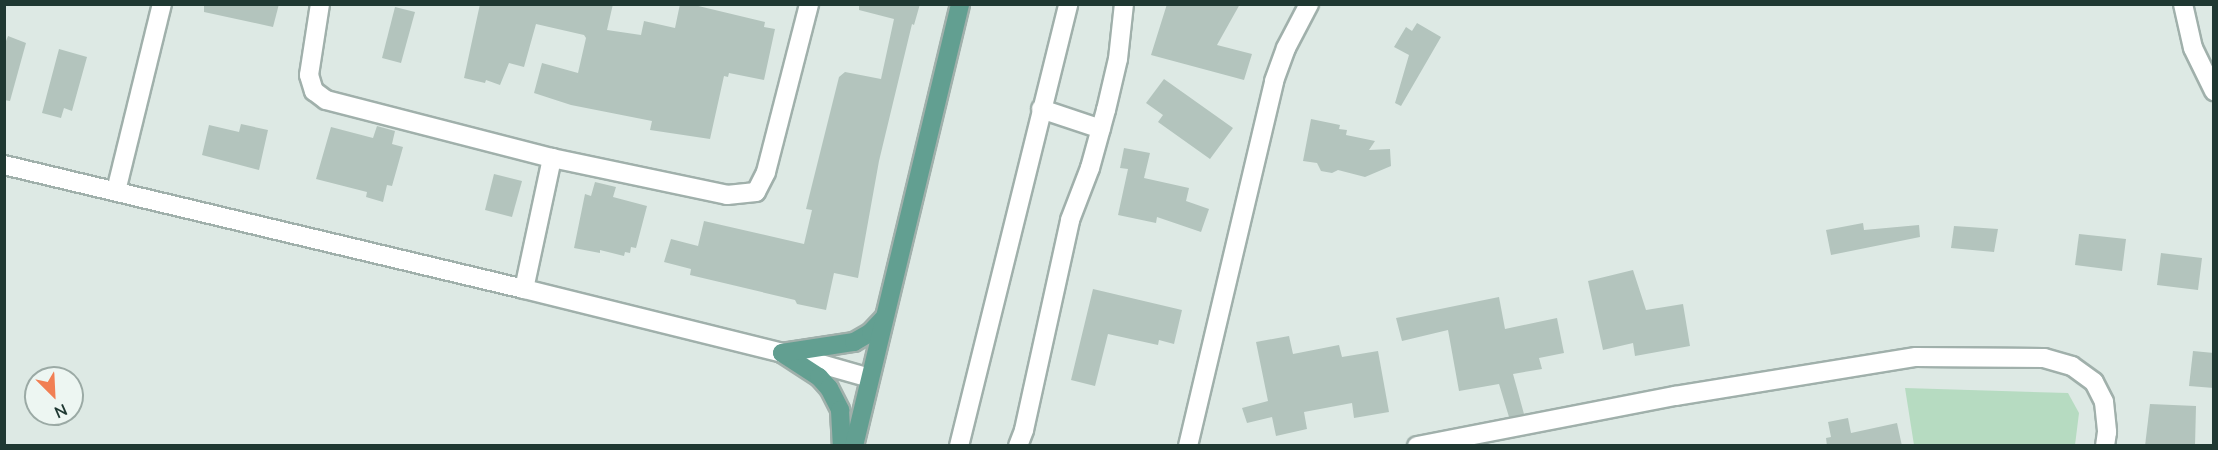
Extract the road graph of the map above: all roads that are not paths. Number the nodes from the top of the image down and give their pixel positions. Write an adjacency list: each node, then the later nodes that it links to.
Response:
1 (162, 4): 14 (street)
2 (320, 4): 12 (street)
3 (809, 4): 12 (street)
4 (960, 4): 16 (main road)
5 (1068, 4): 10 (street)
6 (1125, 4): 11 (street)
7 (1309, 4): 23 (street)
8 (2183, 4): 9 (street)
9 (2214, 91)
10 (1041, 109): 11 (street); 21 (street)
11 (1101, 129): 22 (street)
12 (552, 158): 15 (street)
13 (4, 165): 14 (street)
14 (116, 191): 15 (street)
15 (524, 289): 17 (street)
16 (885, 317): 17 (main road); 18 (main road)
17 (782, 353): 18 (street); 19 (main road)
18 (870, 378): 20 (main road)
19 (843, 446)
20 (854, 446)
21 (959, 446)
22 (1018, 446)
23 (1188, 446)
24 (1417, 446): 25 (street)
25 (2105, 446)

